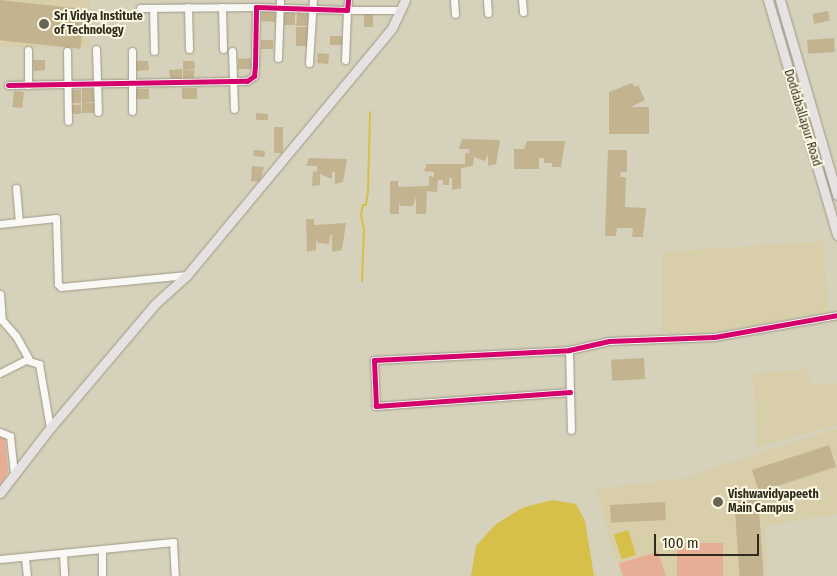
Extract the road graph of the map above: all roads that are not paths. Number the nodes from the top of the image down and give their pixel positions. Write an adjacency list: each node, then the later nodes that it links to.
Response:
1 (313, 0): 15 (street)
2 (348, 0): 16 (street)
3 (405, 0): 17 (main road)
4 (454, 0): 20 (street)
5 (487, 0): 19 (street)
6 (522, 0): 18 (street)
7 (768, 0): 46 (main road, Doddaballapur Road)
8 (780, 0): 43 (main road, Doddaballapur Road)
9 (280, 4): 12 (street); 15 (street); 29 (street)
10 (188, 7): 11 (street); 14 (street); 23 (street)
11 (222, 7): 12 (street); 21 (street)
12 (256, 7): 32 (street)
13 (140, 8): 14 (street)
14 (153, 8): 27 (street)
15 (312, 9): 16 (street); 31 (street)
16 (347, 10): 17 (street); 30 (street)
17 (401, 10): 47 (main road)
18 (523, 12)
19 (488, 13)
20 (455, 14)
21 (223, 48)
22 (96, 49): 34 (street)
23 (189, 49)
24 (28, 50): 37 (street)
25 (67, 51): 33 (street)
26 (132, 51): 35 (street)
27 (154, 51)
28 (232, 51): 32 (street)
29 (278, 58)
30 (345, 60)
31 (309, 63)
32 (233, 83): 35 (street); 38 (street)
33 (68, 84): 34 (street); 37 (street); 41 (street)
34 (98, 84): 35 (street); 39 (street)
35 (132, 84): 40 (street)
36 (8, 85): 37 (street)
37 (28, 85)
38 (234, 109)
39 (98, 112)
40 (132, 112)
41 (68, 121)
42 (16, 188): 44 (street)
43 (837, 195)
44 (19, 222): 45 (street); 47 (street)
45 (0, 224)
46 (837, 235)
47 (187, 275): 54 (main road)
48 (0, 294): 51 (street)
49 (837, 315): 50 (street)
50 (569, 350): 53 (street); 53 (street)
51 (29, 359): 52 (street); 54 (street)
52 (0, 373)
53 (570, 392): 55 (street)
54 (50, 428): 57 (main road)
55 (571, 430)
56 (0, 432): 57 (street)
57 (14, 474): 58 (main road)
58 (0, 494)
59 (102, 550): 60 (street); 65 (street); 66 (street)
60 (63, 554): 61 (street); 64 (street)
61 (25, 558): 62 (street); 63 (street)
62 (0, 559)
63 (28, 576)
64 (64, 576)
65 (102, 576)
66 (175, 576)

